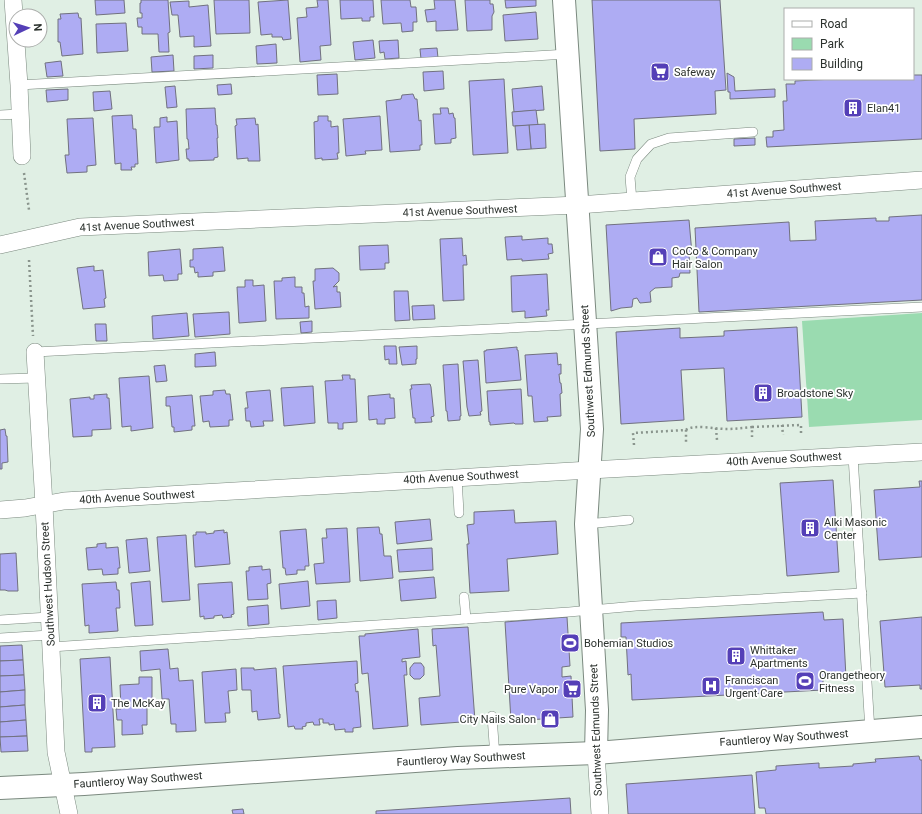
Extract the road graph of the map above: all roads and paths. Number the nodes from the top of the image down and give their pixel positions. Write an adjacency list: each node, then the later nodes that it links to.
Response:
1 (13, 0): 4 (street)
2 (564, 0): 3 (main road, Southwest Edmunds Street)
3 (568, 54): 4 (lane); 11 (main road, Southwest Edmunds Street)
4 (19, 85): 5 (street)
5 (20, 114): 6 (lane); 8 (street)
6 (0, 115)
7 (753, 132): 10 (lane)
8 (23, 163): 12 (path)
9 (922, 180): 10 (street, 41st Avenue Southwest)
10 (632, 201): 11 (street, 41st Avenue Southwest)
11 (578, 206): 13 (street, 41st Avenue Southwest); 16 (main road, Southwest Edmunds Street)
12 (29, 210)
13 (0, 245)
14 (29, 260): 17 (path)
15 (922, 307): 16 (lane)
16 (586, 324): 17 (lane); 32 (main road, Southwest Edmunds Street)
17 (34, 347): 18 (street, Southwest Hudson Street)
18 (36, 378): 19 (lane); 34 (street, Southwest Hudson Street)
19 (0, 380)
20 (782, 425): 21 (path); 24 (path); 25 (path)
21 (752, 427): 22 (path); 26 (path)
22 (716, 428): 23 (path); 27 (path)
23 (686, 430): 28 (path); 29 (path)
24 (801, 434)
25 (783, 435)
26 (752, 437)
27 (717, 440)
28 (686, 442)
29 (634, 445)
30 (922, 452): 31 (street, 40th Avenue Southwest)
31 (853, 456): 32 (street, 40th Avenue Southwest); 39 (lane)
32 (590, 470): 33 (street, 40th Avenue Southwest); 38 (main road, Southwest Edmunds Street)
33 (457, 478): 34 (street, 40th Avenue Southwest); 36 (lane)
34 (44, 504): 35 (street, 40th Avenue Southwest); 42 (street, Southwest Hudson Street)
35 (0, 510)
36 (459, 513)
37 (629, 520): 38 (lane)
38 (586, 524): 41 (main road, Southwest Edmunds Street)
39 (862, 593): 41 (lane); 49 (lane)
40 (464, 597): 43 (lane)
41 (591, 610): 43 (lane); 50 (main road, Southwest Edmunds Street)
42 (49, 617): 44 (lane); 46 (street, Southwest Hudson Street)
43 (466, 619): 46 (lane)
44 (0, 620)
45 (0, 638): 46 (lane)
46 (50, 641): 52 (street, Southwest Hudson Street)
47 (492, 716): 51 (lane)
48 (922, 727): 49 (main road, Fauntleroy Way Southwest)
49 (870, 731): 50 (main road, Fauntleroy Way Southwest)
50 (596, 753): 51 (main road, Fauntleroy Way Southwest); 55 (street, Southwest Edmunds Street)
51 (495, 757): 52 (main road, Fauntleroy Way Southwest)
52 (63, 785): 53 (main road, Fauntleroy Way Southwest); 54 (street, Southwest Hudson Street)
53 (0, 788)
54 (69, 814)
55 (600, 814)

